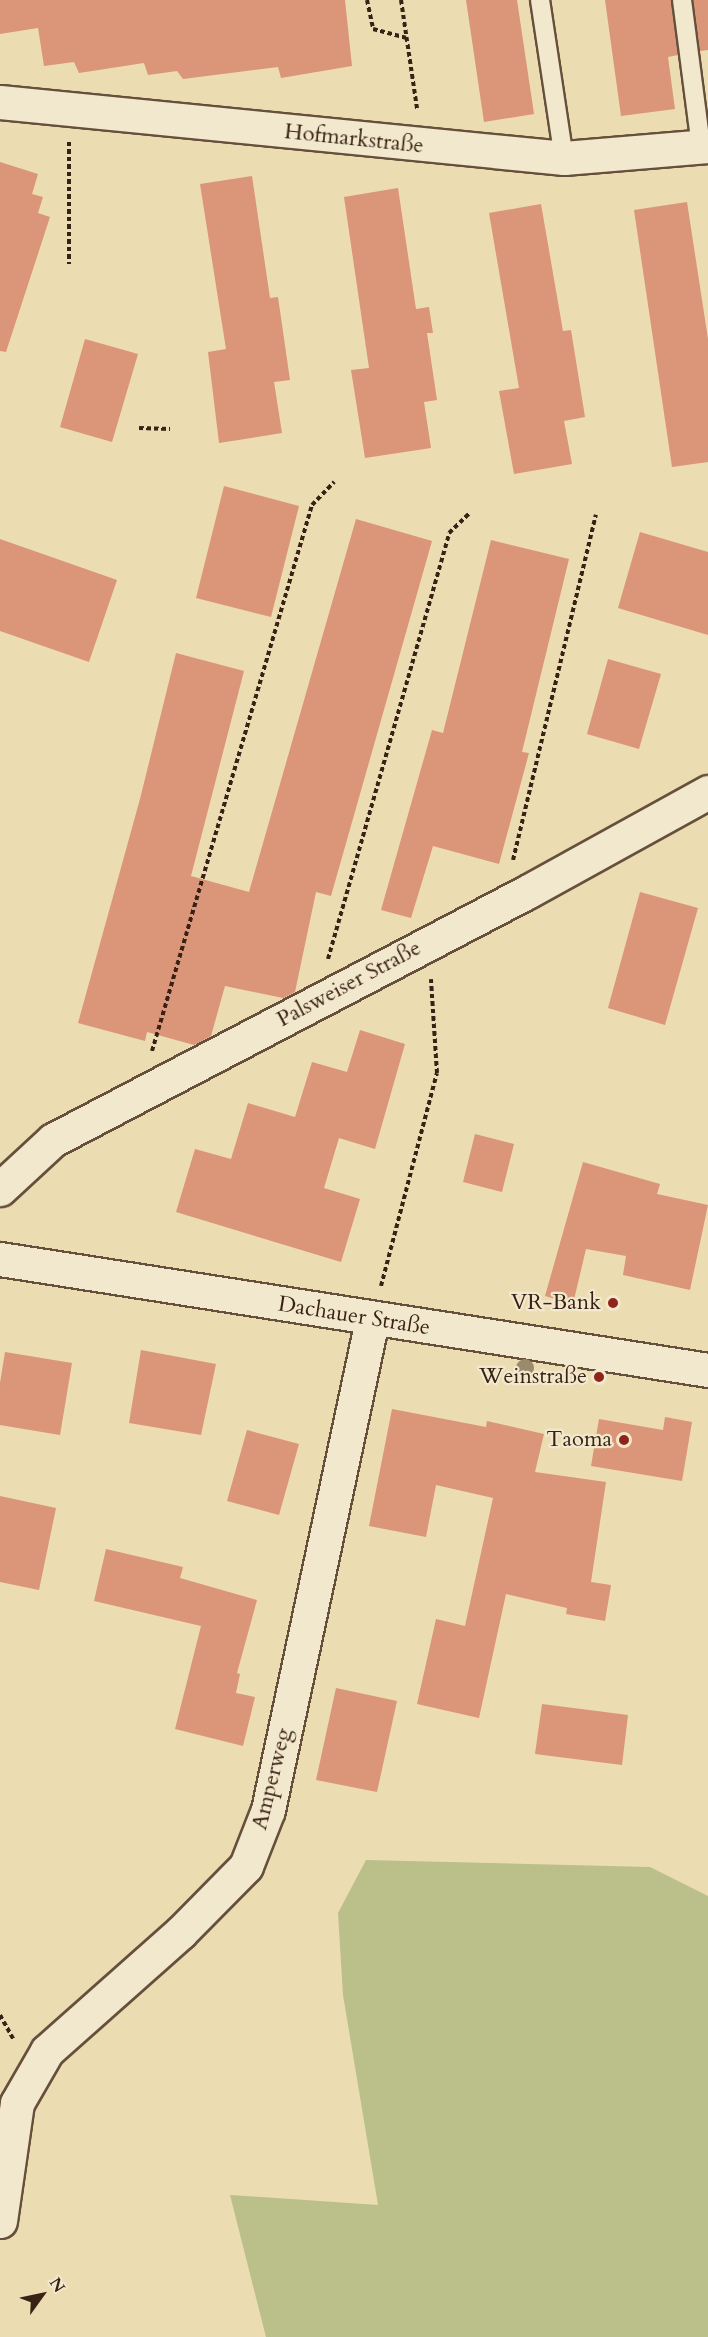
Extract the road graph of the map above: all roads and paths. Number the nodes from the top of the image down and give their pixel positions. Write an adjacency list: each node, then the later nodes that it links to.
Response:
1 (367, 0): 5 (path)
2 (400, 0): 5 (path)
3 (540, 0): 10 (lane)
4 (682, 0): 9 (lane)
5 (406, 38): 8 (path)
6 (0, 102): 7 (street, Hofmarkstraße)
7 (67, 110): 8 (street, Hofmarkstraße); 11 (path)
8 (423, 146): 10 (street, Hofmarkstraße)
9 (704, 147): 10 (street, Hofmarkstraße)
10 (564, 158)
11 (69, 264)
12 (139, 428): 13 (path)
13 (170, 429)
14 (334, 482): 21 (path)
15 (469, 514): 20 (path)
16 (596, 515): 18 (path)
17 (708, 792): 18 (street, Palsweiser Straße)
18 (502, 905): 19 (street, Palsweiser Straße)
19 (429, 943): 20 (street, Palsweiser Straße); 24 (path)
20 (318, 1000): 21 (street, Palsweiser Straße)
21 (143, 1092): 22 (street, Palsweiser Straße)
22 (0, 1189)
23 (0, 1259): 24 (street, Dachauer Straße)
24 (372, 1320): 25 (street, Dachauer Straße); 26 (street, Amperweg)
25 (708, 1370)
26 (0, 2221)

